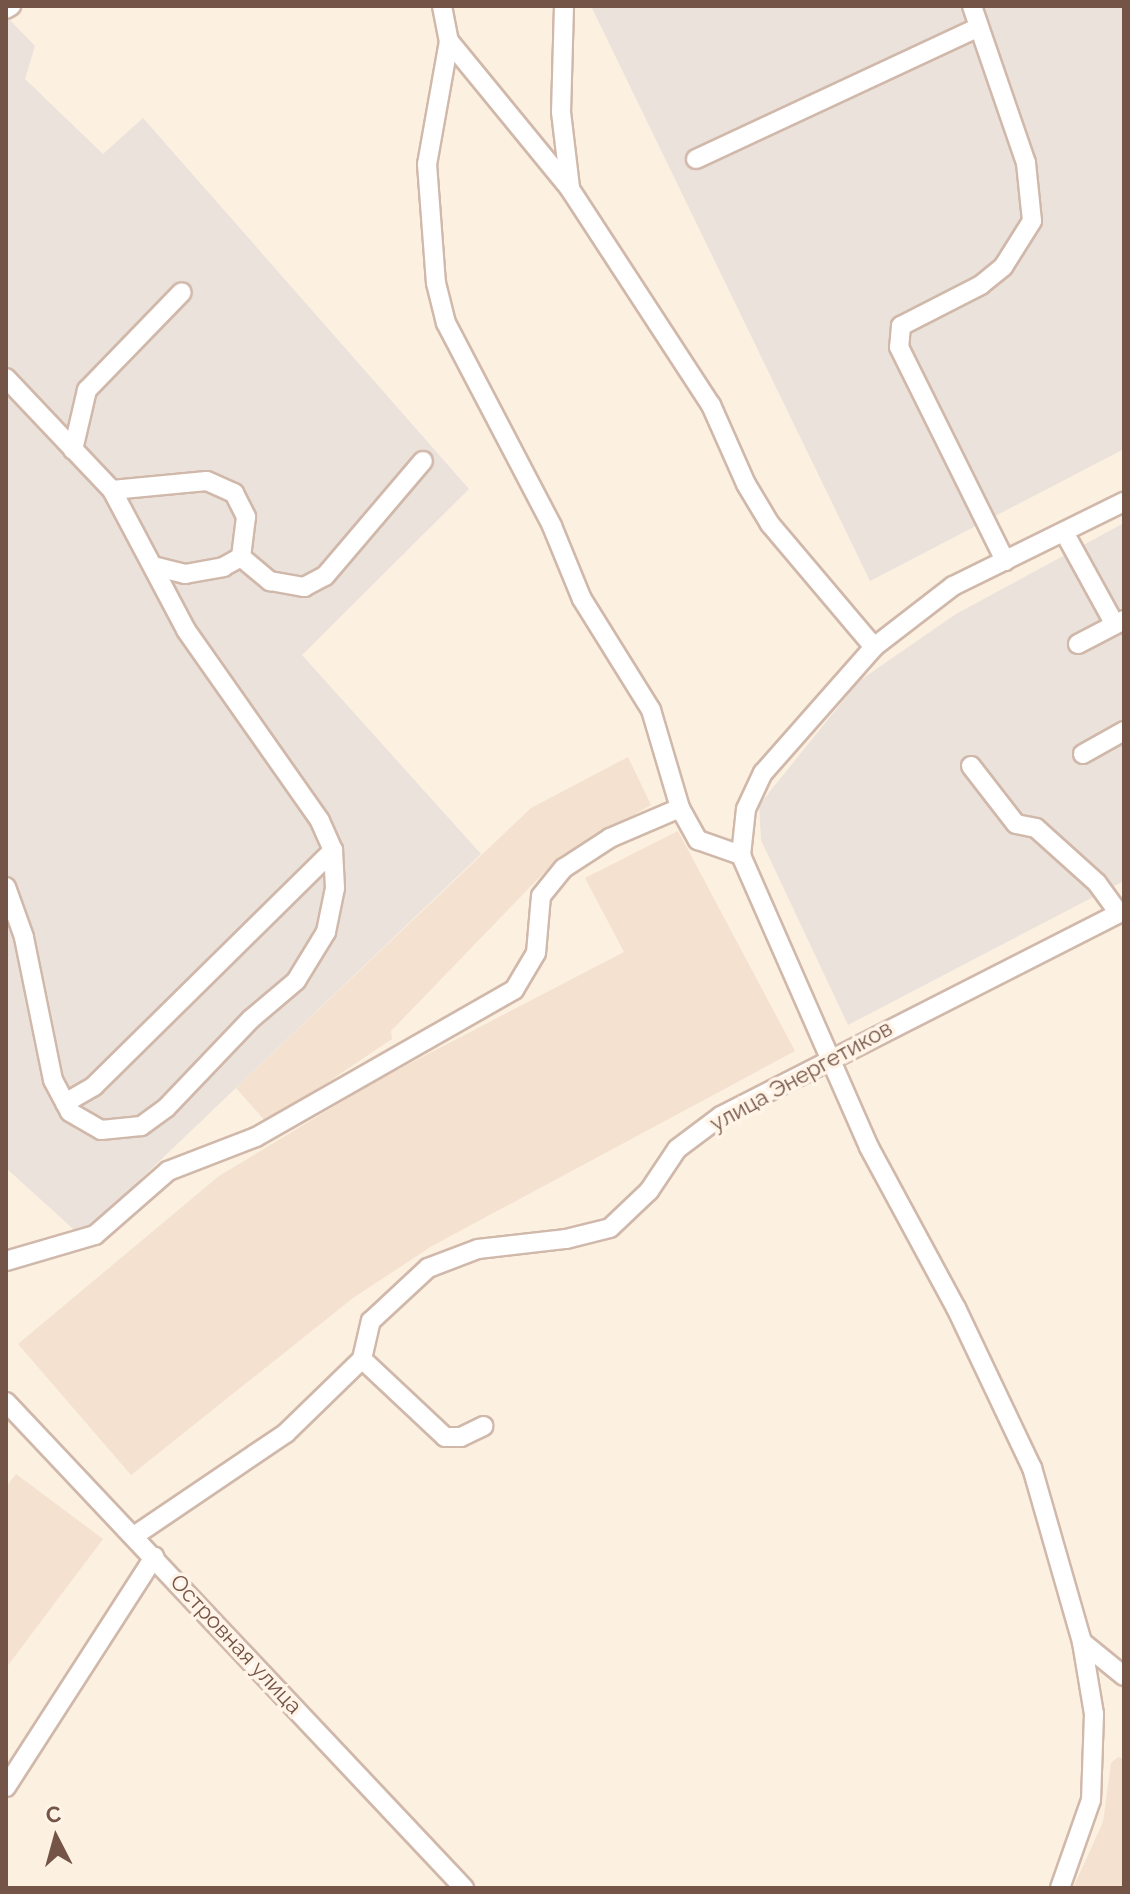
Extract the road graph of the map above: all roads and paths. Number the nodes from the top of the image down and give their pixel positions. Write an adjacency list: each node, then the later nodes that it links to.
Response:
1 (442, 6): 5 (street)
2 (564, 6): 7 (street)
3 (972, 6): 4 (street)
4 (979, 27): 6 (street); 16 (street)
5 (449, 41): 7 (street); 24 (street)
6 (696, 159)
7 (570, 189): 20 (street)
8 (182, 292): 10 (street)
9 (6, 378): 10 (street)
10 (73, 450): 12 (street)
11 (423, 461): 15 (street)
12 (112, 490): 15 (street); 17 (street)
13 (1124, 502): 14 (street)
14 (1064, 532): 16 (street); 18 (street)
15 (241, 557): 17 (street)
16 (1005, 561): 20 (street)
17 (157, 567): 25 (street)
18 (1119, 622): 19 (street)
19 (1078, 644)
20 (874, 647): 26 (street)
21 (1124, 731): 22 (street)
22 (1083, 754)
23 (971, 766): 28 (street)
24 (680, 808): 26 (street); 31 (street)
25 (333, 850): 30 (street); 30 (street)
26 (741, 855): 29 (street)
27 (6, 887): 30 (street)
28 (1122, 912): 29 (street, улица Энергетиков)
29 (832, 1056): 32 (street, улица Энергетиков); 37 (street)
30 (65, 1103)
31 (6, 1261)
32 (362, 1359): 34 (street); 35 (street)
33 (6, 1402): 35 (street, Островная улица)
34 (484, 1426)
35 (134, 1536): 36 (street, Островная улица)
36 (154, 1557): 39 (street); 40 (street, Островная улица)
37 (1082, 1642): 38 (street); 41 (street)
38 (1124, 1676)
39 (6, 1787)
40 (464, 1888)
41 (1060, 1888)

